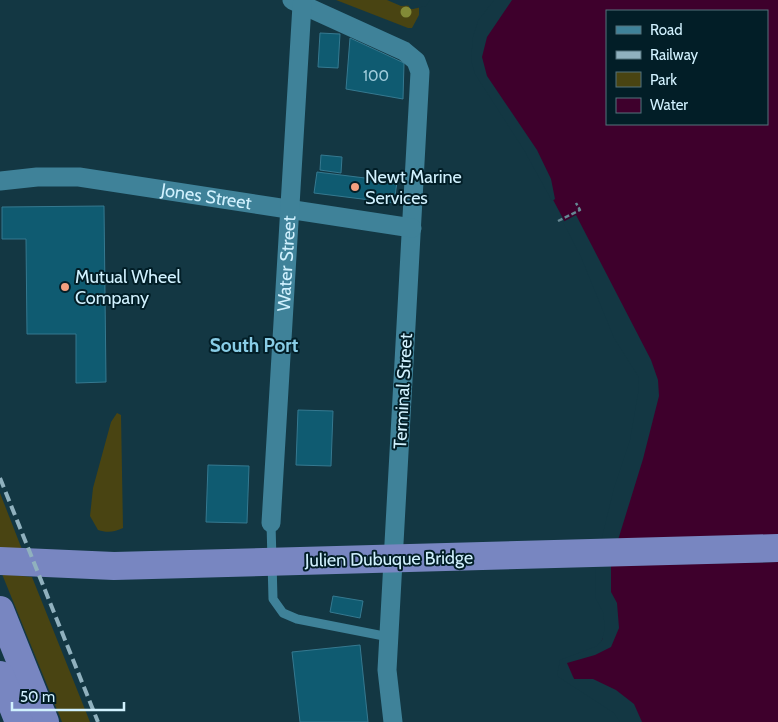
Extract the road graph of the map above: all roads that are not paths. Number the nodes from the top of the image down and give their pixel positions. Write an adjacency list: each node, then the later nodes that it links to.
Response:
1 (297, 2): 3 (street, Water Street); 4 (street, Terminal Street)
2 (0, 181): 3 (street, Jones Street)
3 (290, 210): 4 (street, Jones Street); 5 (street, Water Street)
4 (412, 228): 9 (street, Terminal Street)
5 (271, 523): 9 (lane)
6 (778, 548): 7 (highway, Julien Dubuque Bridge)
7 (0, 561)
8 (0, 610): 12 (highway)
9 (389, 637): 13 (street, Terminal Street)
10 (0, 676): 11 (highway)
11 (20, 722)
12 (45, 722)
13 (394, 722)

